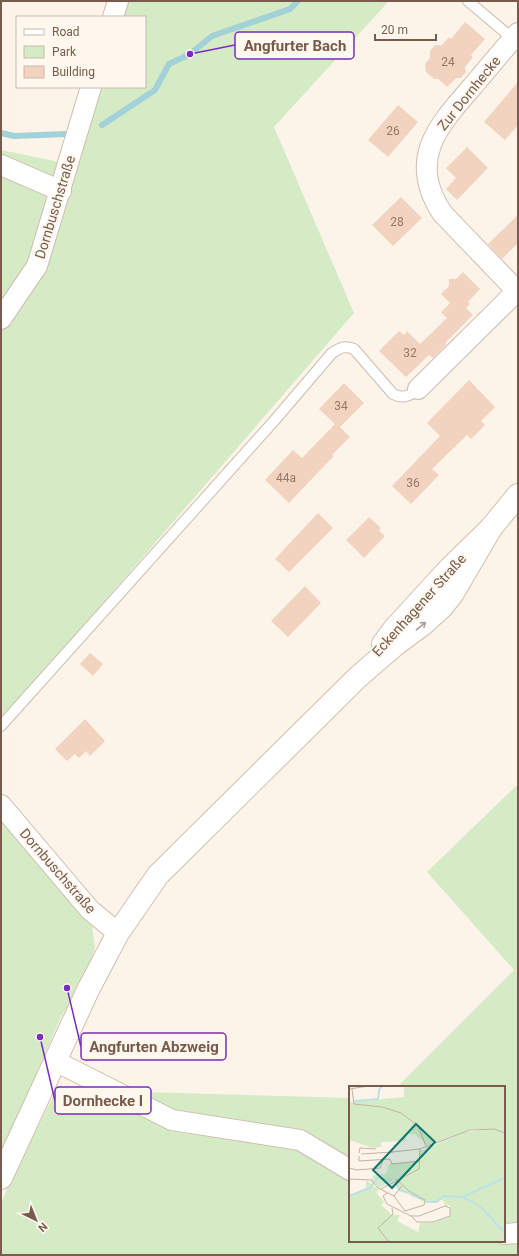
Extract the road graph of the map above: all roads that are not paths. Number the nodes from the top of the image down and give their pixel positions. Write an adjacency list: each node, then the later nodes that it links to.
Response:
1 (118, 1): 3 (street)
2 (468, 1): 4 (lane)
3 (113, 16)
4 (516, 36): 8 (street, Zur Dornhecke)
5 (91, 88): 7 (street, Dornbuschstraße)
6 (1, 165): 7 (street)
7 (61, 191): 9 (street, Dornbuschstraße)
8 (518, 290): 10 (street, Zur Dornhecke)
9 (1, 319)
10 (418, 389): 12 (lane, Zur Dornhecke)
11 (518, 495): 14 (main road, Eckenhagener Straße)
12 (1, 726)
13 (1, 805): 14 (street, Dornbuschstraße)
14 (118, 933): 15 (main road, Eckenhagener Straße)
15 (55, 1061): 16 (street); 17 (main road, Eckenhagener Straße)
16 (349, 1169)
17 (1, 1178)
18 (518, 1233): 19 (street)
19 (505, 1234)

